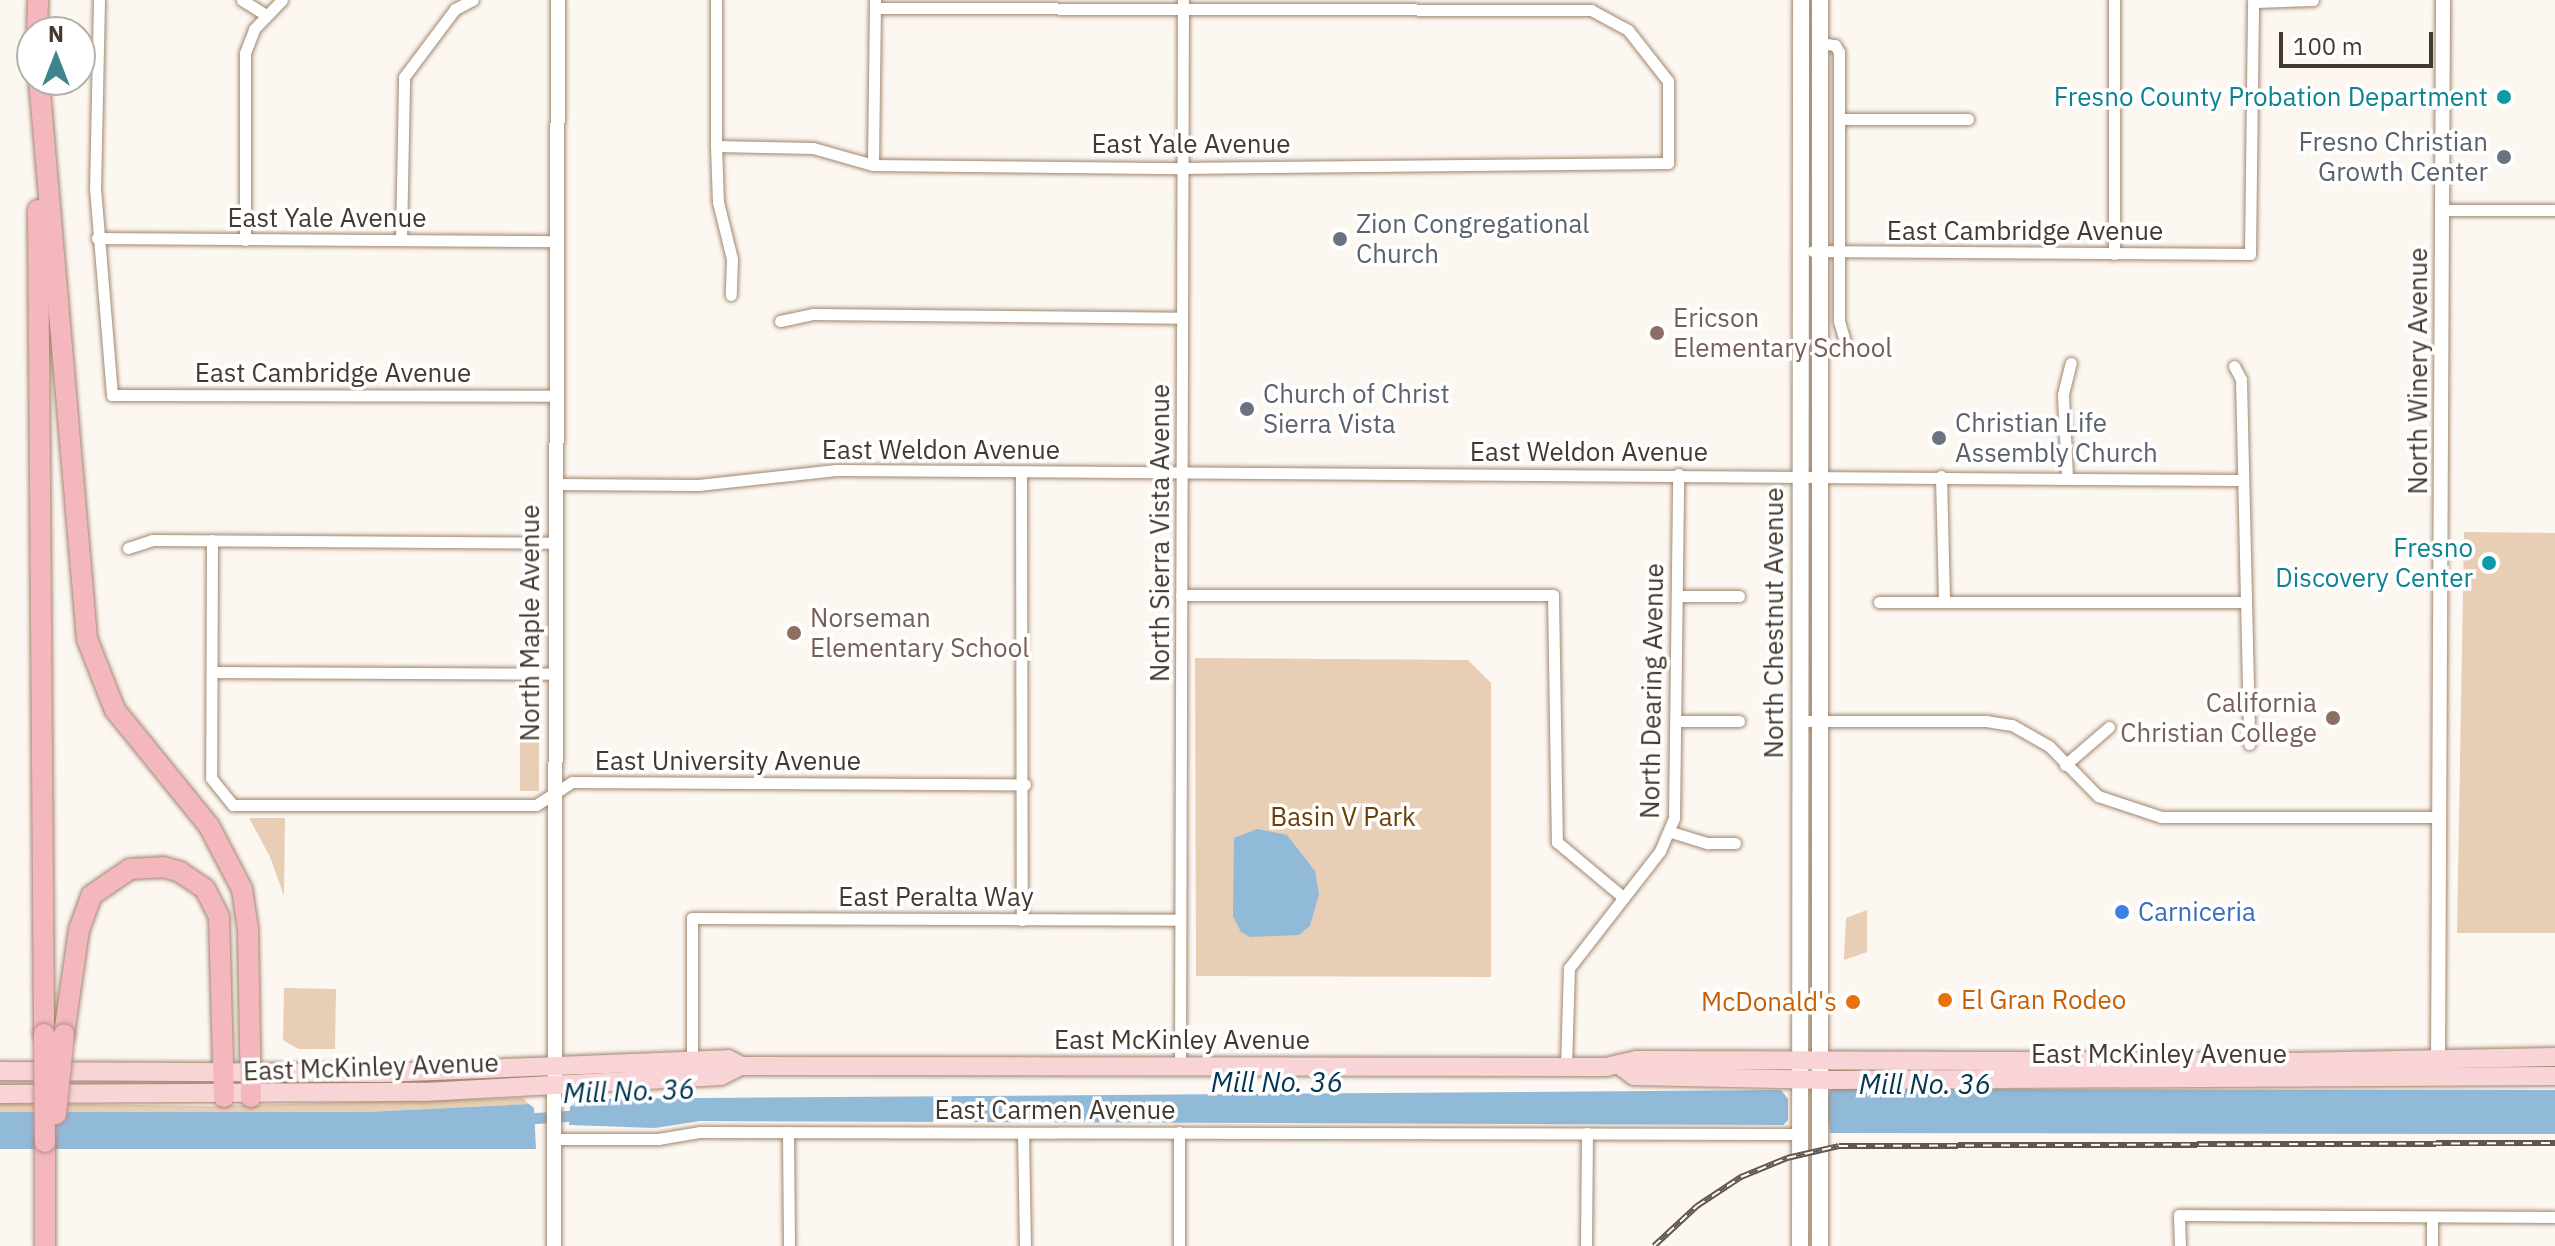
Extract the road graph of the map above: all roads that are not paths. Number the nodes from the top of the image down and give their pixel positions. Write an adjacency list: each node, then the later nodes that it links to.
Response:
1 (99, 0): 26 (street)
2 (242, 0): 15 (street)
3 (282, 0): 15 (street)
4 (473, 0): 28 (street)
5 (558, 0): 29 (street, North Maple Avenue)
6 (716, 0): 21 (street)
7 (1801, 0): 30 (main road, North Chestnut Avenue)
8 (1820, 0): 16 (main road, North Chestnut Avenue)
9 (2114, 0): 33 (street)
10 (2313, 0): 12 (street)
11 (2443, 0): 24 (street, North Winery Avenue)
12 (2253, 2): 33 (street, East Cambridge Avenue)
13 (875, 4): 14 (street); 22 (street)
14 (1183, 6): 23 (street, North Sierra Vista Avenue); 23 (street, East Yale Avenue)
15 (266, 15): 27 (street)
16 (1820, 43): 19 (street); 31 (main road, North Chestnut Avenue)
17 (38, 96): 78 (highway)
18 (39, 96): 90 (highway)
19 (1839, 119): 20 (street); 32 (street)
20 (1968, 119)
21 (716, 146): 22 (street, East Yale Avenue); 34 (street)
22 (873, 165): 23 (street, East Yale Avenue)
23 (1183, 168): 35 (street, North Sierra Vista Avenue)
24 (2443, 210): 25 (street); 71 (street, North Winery Avenue)
25 (2555, 210)
26 (97, 238): 27 (street, East Yale Avenue); 40 (street, East Cambridge Avenue)
27 (245, 240): 28 (street, East Yale Avenue)
28 (401, 240): 29 (street, East Yale Avenue)
29 (557, 241): 40 (street, North Maple Avenue)
30 (1800, 251): 31 (street, East Cambridge Avenue); 44 (main road, North Chestnut Avenue)
31 (1819, 251): 32 (street, East Cambridge Avenue); 45 (main road, North Chestnut Avenue)
32 (1838, 251): 33 (street, East Cambridge Avenue); 37 (street)
33 (2114, 254)
34 (731, 295)
35 (1182, 318): 36 (street); 42 (street, North Sierra Vista Avenue)
36 (780, 321)
37 (1846, 345)
38 (2071, 363): 47 (street)
39 (2234, 366): 48 (street)
40 (555, 396): 49 (street, North Maple Avenue)
41 (1021, 472): 42 (street, East Weldon Avenue); 49 (street, East Weldon Avenue); 69 (street)
42 (1182, 473): 43 (street, East Weldon Avenue); 53 (street, North Sierra Vista Avenue)
43 (1678, 474): 44 (street, East Weldon Avenue); 54 (street, North Dearing Avenue)
44 (1799, 475): 45 (street, East Weldon Avenue); 63 (main road, North Chestnut Avenue)
45 (1818, 475): 46 (street, East Weldon Avenue); 64 (main road, North Chestnut Avenue)
46 (1941, 476): 47 (street, East Weldon Avenue); 56 (street)
47 (2067, 477): 48 (street, East Weldon Avenue)
48 (2240, 480): 58 (street)
49 (554, 484): 51 (street, North Maple Avenue)
50 (212, 540): 51 (street); 52 (street); 59 (street)
51 (555, 543): 60 (street, North Maple Avenue)
52 (128, 548)
53 (1181, 595): 75 (street); 77 (street, North Sierra Vista Avenue)
54 (1677, 596): 55 (street); 61 (street, North Dearing Avenue)
55 (1739, 596)
56 (1944, 601): 57 (street); 58 (street)
57 (1879, 602)
58 (2245, 602): 66 (street)
59 (212, 672): 60 (street); 70 (street, East University Avenue)
60 (554, 674): 70 (street, North Maple Avenue)
61 (1677, 721): 62 (street); 72 (street, North Dearing Avenue)
62 (1739, 721)
63 (1798, 721): 64 (street); 68 (main road, North Chestnut Avenue)
64 (1818, 721): 67 (street); 74 (main road, North Chestnut Avenue)
65 (2109, 727): 67 (street)
66 (2249, 744)
67 (2065, 765): 71 (street)
68 (1797, 766): 74 (main road); 87 (main road, North Chestnut Avenue)
69 (1025, 784): 70 (street, East University Avenue); 76 (street)
70 (554, 794): 85 (street, North Maple Avenue)
71 (2439, 817): 86 (street, North Winery Avenue)
72 (1671, 832): 73 (street); 75 (street, North Dearing Avenue)
73 (1735, 843)
74 (1818, 884): 92 (main road, North Chestnut Avenue)
75 (1624, 898): 84 (street, North Dearing Avenue)
76 (1022, 920): 77 (street, East Peralta Way); 80 (street, East Peralta Way)
77 (1180, 920): 83 (street, North Sierra Vista Avenue)
78 (54, 1034): 89 (highway); 107 (highway, bridge)
79 (2555, 1057): 86 (main road, East McKinley Avenue)
80 (692, 1060): 82 (main road, East McKinley Avenue); 85 (main road, East McKinley Avenue)
81 (2127, 1061): 86 (main road, East McKinley Avenue); 92 (main road, East McKinley Avenue); 93 (main road)
82 (741, 1066): 83 (main road, East McKinley Avenue); 95 (main road, East McKinley Avenue)
83 (1180, 1066): 84 (main road, East McKinley Avenue)
84 (1566, 1067): 87 (main road, East McKinley Avenue)
85 (552, 1068): 90 (main road, East McKinley Avenue); 95 (street, North Maple Avenue)
86 (2438, 1069): 91 (main road, East McKinley Avenue); 93 (main road, East McKinley Avenue)
87 (1798, 1070): 92 (main road, East McKinley Avenue); 98 (main road, North Chestnut Avenue)
88 (0, 1071): 89 (main road, East McKinley Avenue)
89 (224, 1072): 90 (main road, East McKinley Avenue); 96 (highway)
90 (251, 1072): 97 (highway)
91 (2555, 1076)
92 (1817, 1080): 93 (main road, East McKinley Avenue); 104 (main road, North Chestnut Avenue)
93 (1954, 1080)
94 (0, 1094): 96 (main road, East McKinley Avenue)
95 (552, 1094): 97 (main road, East McKinley Avenue); 103 (street, North Maple Avenue)
96 (224, 1097): 97 (main road, East McKinley Avenue)
97 (251, 1097)
98 (1798, 1126): 102 (street, East Carmen Avenue); 104 (main road); 113 (main road, North Chestnut Avenue)
99 (788, 1132): 101 (street, East Carmen Avenue); 103 (street, East Carmen Avenue); 109 (street)
100 (1179, 1132): 101 (street, East Carmen Avenue); 102 (street, East Carmen Avenue); 111 (street)
101 (1023, 1133): 110 (street)
102 (1587, 1133): 112 (street)
103 (552, 1139): 108 (street, North Maple Avenue)
104 (1817, 1160): 114 (main road, North Chestnut Avenue)
105 (2555, 1217): 106 (street)
106 (2432, 1218): 115 (street); 116 (street)
107 (45, 1246)
108 (554, 1246)
109 (789, 1246)
110 (1025, 1246)
111 (1179, 1246)
112 (1586, 1246)
113 (1800, 1246)
114 (1820, 1246)
115 (2180, 1246)
116 (2432, 1246)

